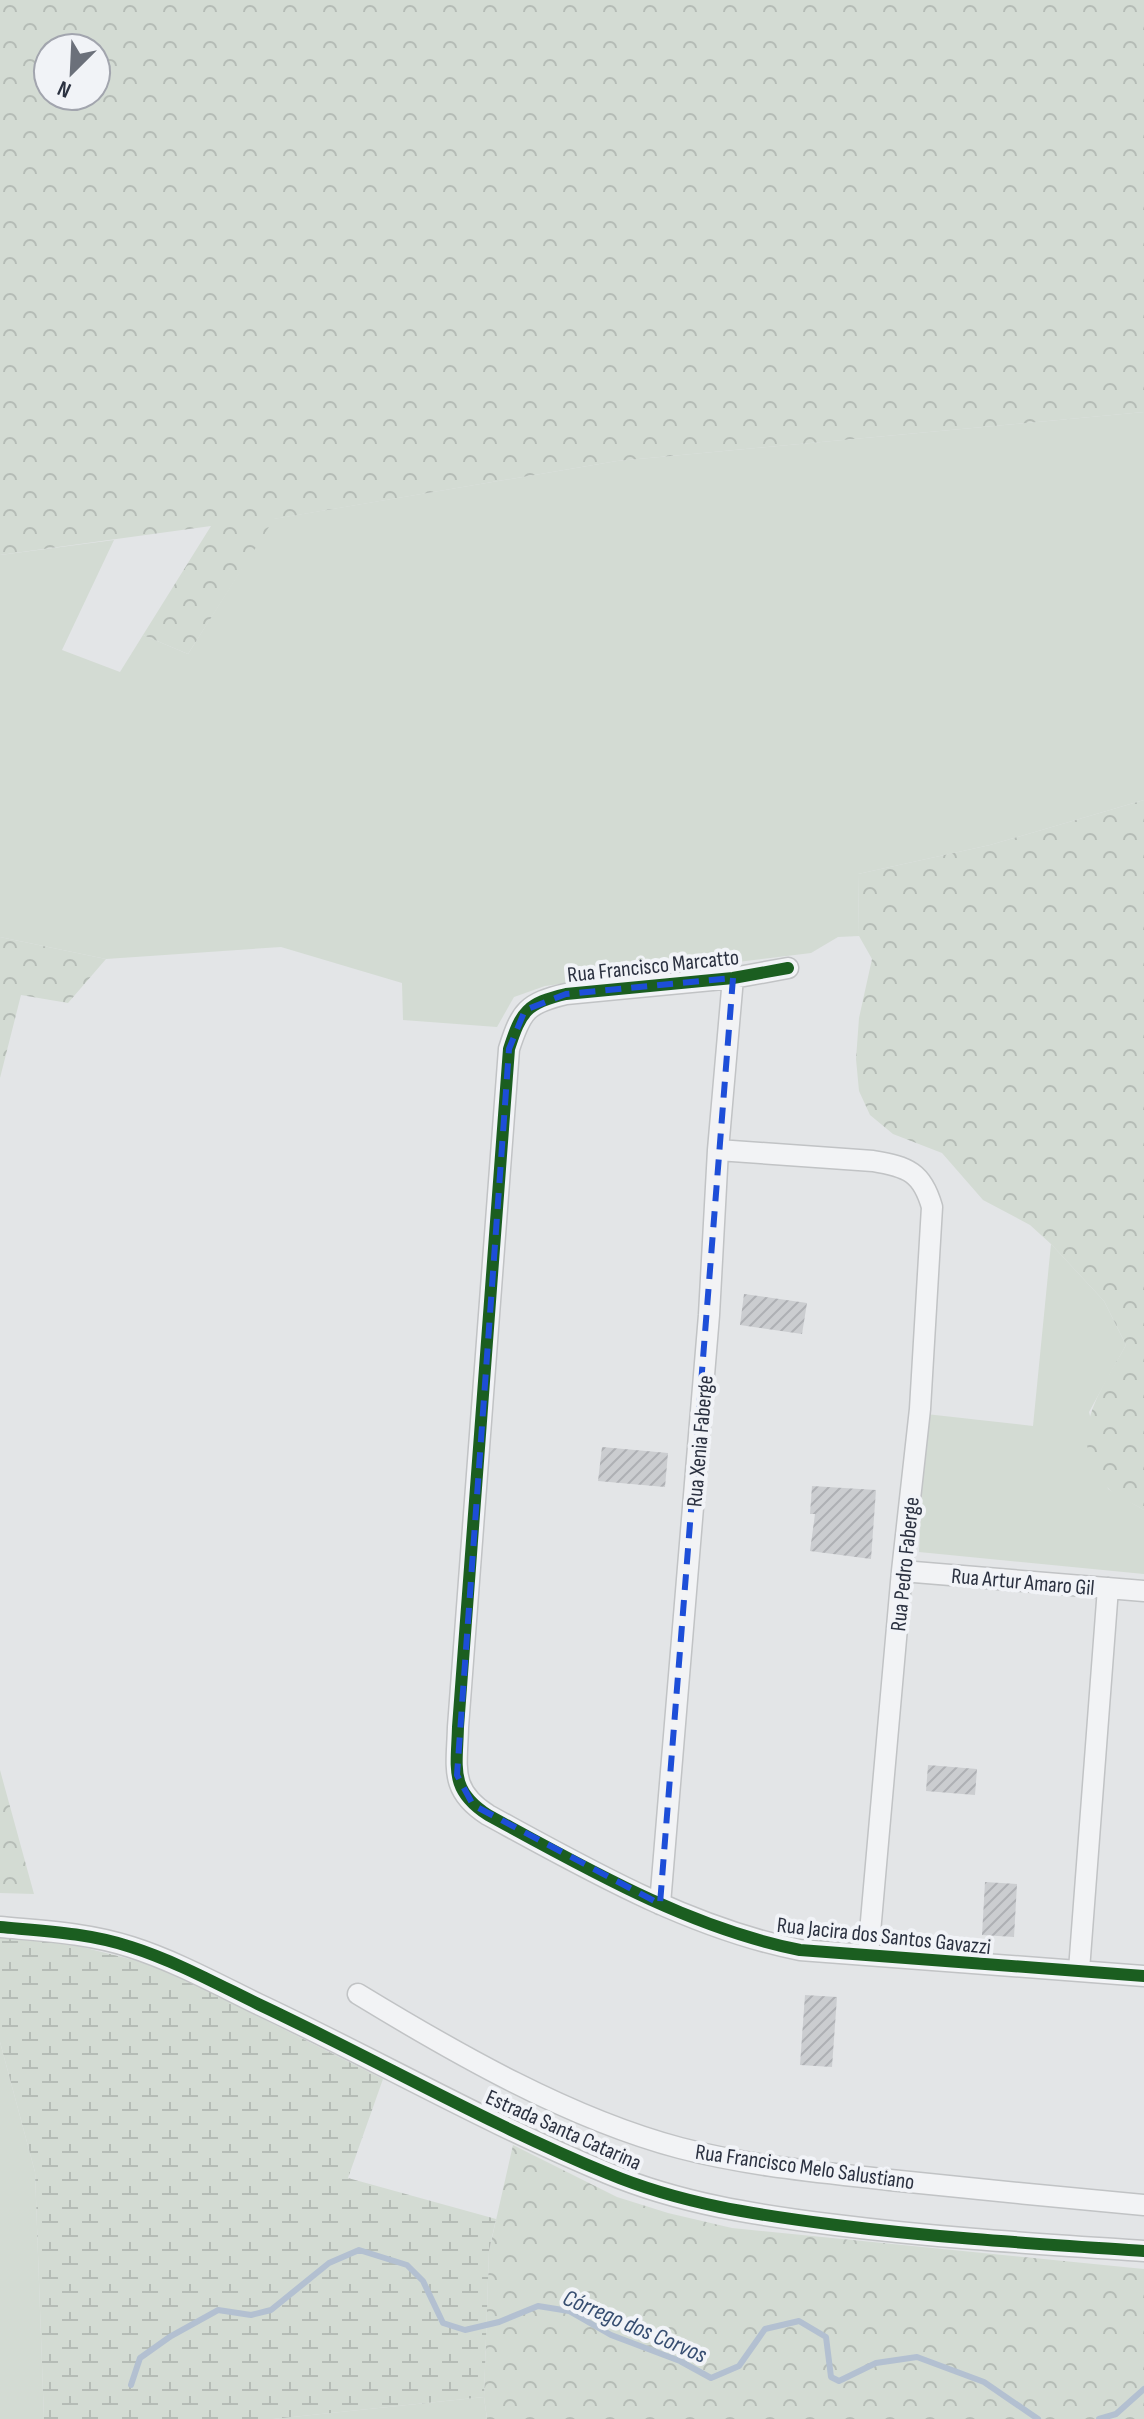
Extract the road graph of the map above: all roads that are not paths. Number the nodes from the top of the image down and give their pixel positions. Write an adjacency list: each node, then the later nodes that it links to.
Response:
1 (788, 968): 2 (street, Rua Francisco Marcatto)
2 (733, 978): 3 (street, Rua Xenia Faberge); 7 (street, Rua Francisco Marcatto)
3 (718, 1150): 4 (street, Rua Pedro Faberge); 8 (street, Rua Xenia Faberge)
4 (902, 1571): 5 (street, Rua Artur Amaro Gil); 10 (street, Rua Pedro Faberge)
5 (1108, 1588): 6 (street, Rua Artur Amaro Gil); 11 (street)
6 (1144, 1591)
7 (464, 1796): 8 (street, Rua Jacira dos Santos Gavazzi)
8 (660, 1904): 10 (street, Rua Jacira dos Santos Gavazzi)
9 (0, 1927): 15 (street, Estrada Santa Catarina)
10 (868, 1955): 11 (street, Rua Jacira dos Santos Gavazzi)
11 (1079, 1970): 12 (street, Rua Jacira dos Santos Gavazzi)
12 (1144, 1976)
13 (358, 1994): 14 (street, Rua Francisco Melo Salustiano)
14 (1144, 2205)
15 (1144, 2251)

